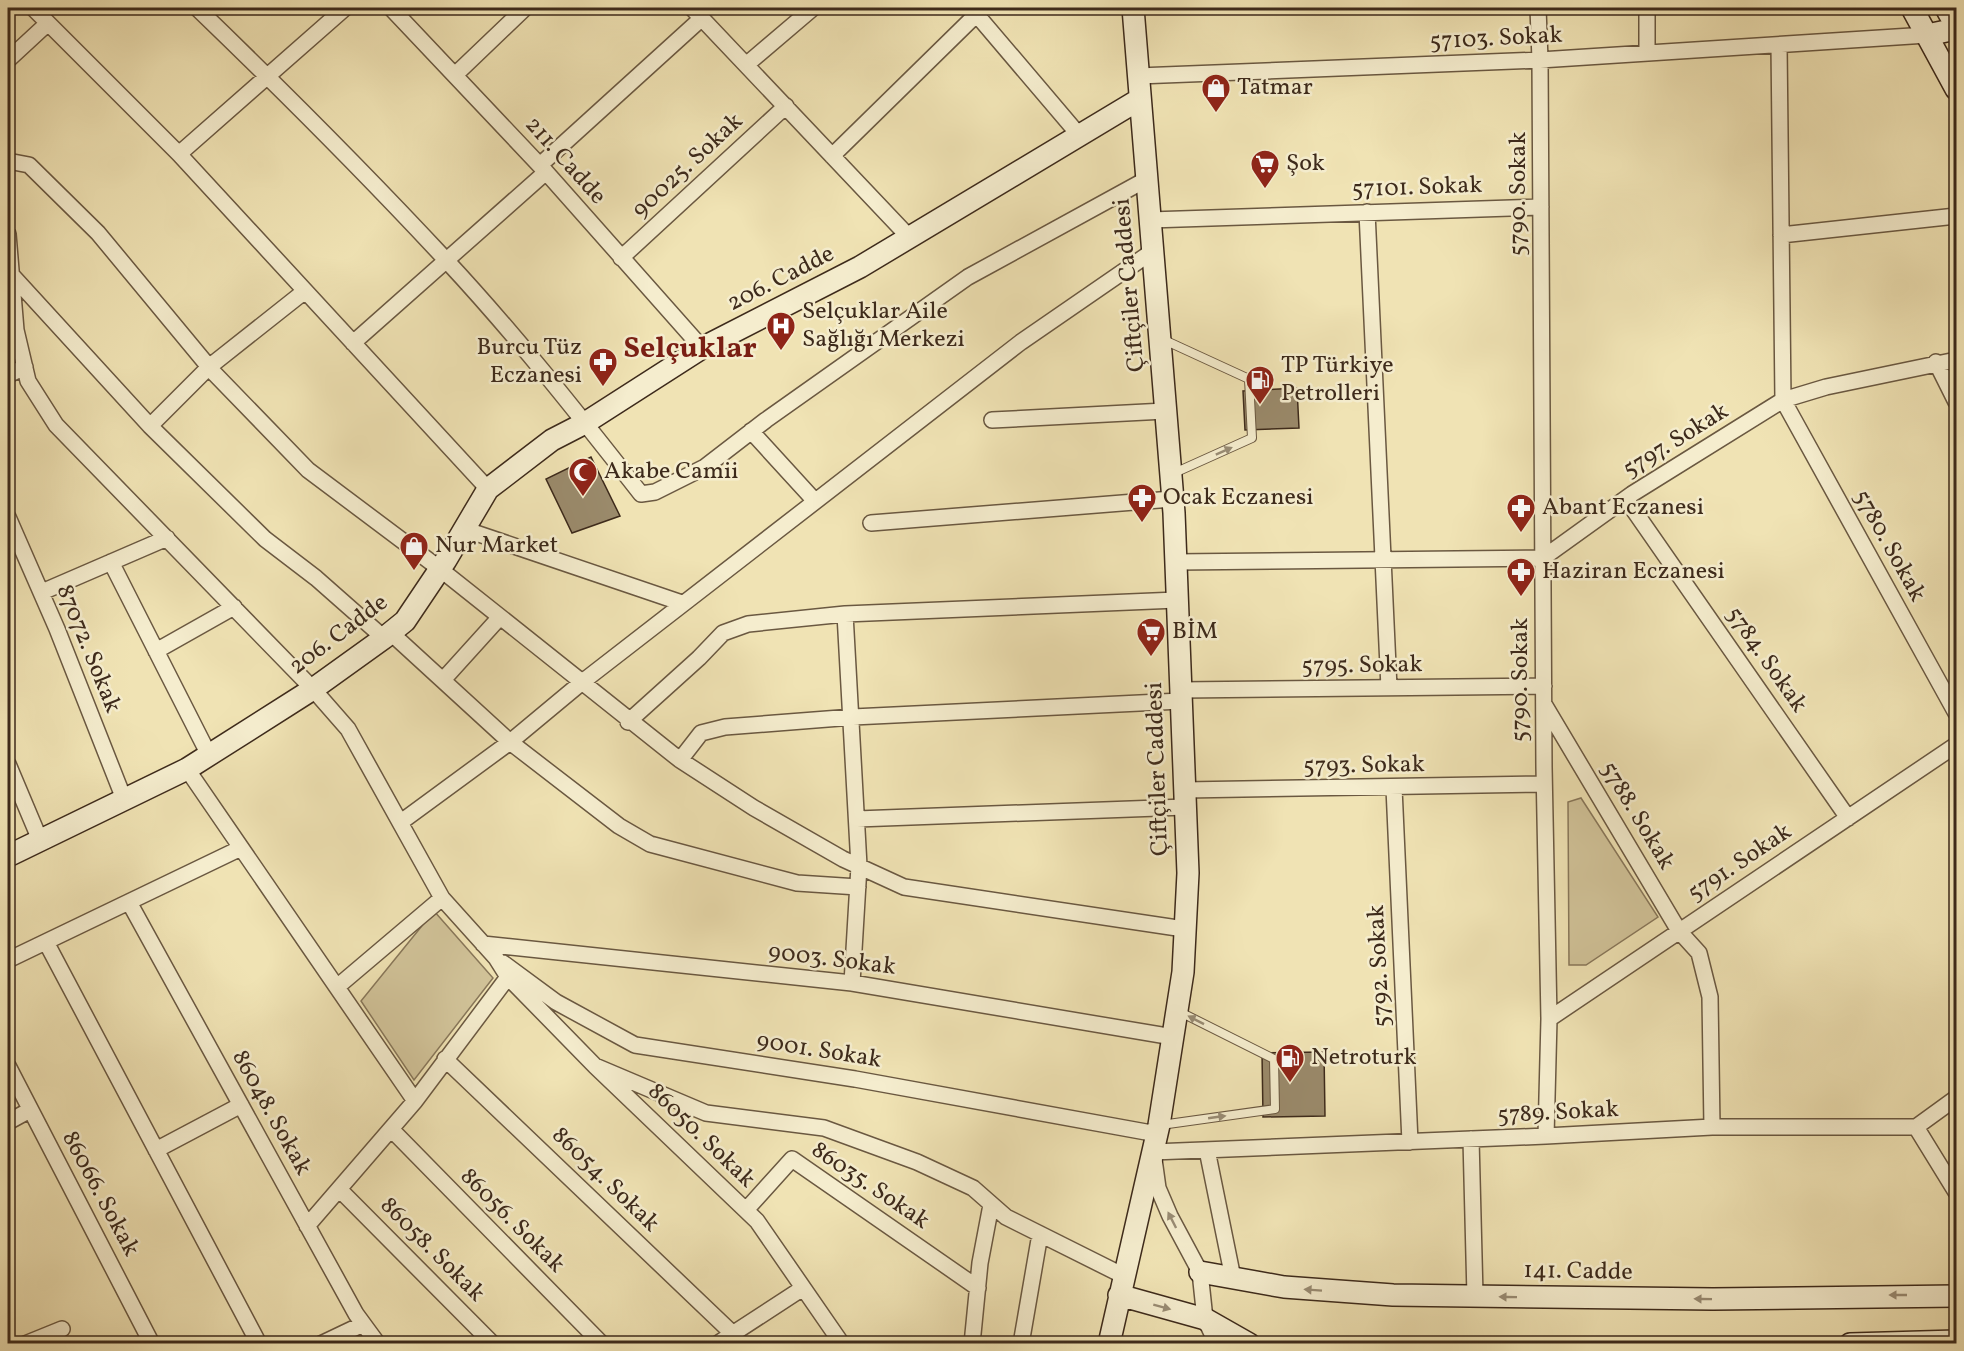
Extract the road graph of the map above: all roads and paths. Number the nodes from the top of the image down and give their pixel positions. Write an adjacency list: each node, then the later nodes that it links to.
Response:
1 (33, 8): 14 (street)
2 (197, 8): 23 (street)
3 (345, 8): 23 (street)
4 (391, 8): 22 (street, 211. Cadde)
5 (525, 8): 22 (street)
6 (813, 8): 21 (street)
7 (1133, 8): 24 (street, Çiftçiler Caddesi)
8 (1538, 8): 20 (street, 5790. Sokak)
9 (1647, 8): 18 (street)
10 (1912, 8): 16 (street)
11 (1946, 8): 15 (street)
12 (976, 9): 28 (street); 30 (street)
13 (697, 13): 21 (street); 32 (street)
14 (48, 23): 19 (street); 29 (street)
15 (1956, 27): 16 (street)
16 (1927, 35): 17 (street, 57103. Sokak); 25 (street)
17 (1779, 45): 18 (street, 57103. Sokak); 39 (street)
18 (1647, 53): 20 (street, 57103. Sokak)
19 (8, 60)
20 (1540, 60): 24 (street, 57103. Sokak); 34 (street, 5790. Sokak)
21 (746, 65): 27 (street)
22 (455, 75): 32 (street, 211. Cadde)
23 (268, 76): 29 (street); 44 (street)
24 (1138, 76): 26 (street, Çiftçiler Caddesi)
25 (1956, 89)
26 (1140, 99): 28 (street, 206. Cadde); 33 (street, Çiftçiler Caddesi)
27 (786, 106): 30 (street); 43 (street, 90025. Sokak)
28 (1079, 135): 40 (street, 206. Cadde)
29 (179, 154): 46 (street)
30 (832, 156): 40 (street)
31 (8, 161): 53 (street)
32 (543, 168): 43 (street, 211. Cadde); 44 (street)
33 (1147, 178): 37 (street, Çiftçiler Caddesi); 61 (street)
34 (1541, 207): 35 (street, 57101. Sokak); 71 (street, 5790. Sokak)
35 (1367, 212): 37 (street, 57101. Sokak); 72 (street)
36 (1956, 216): 39 (street)
37 (1150, 220): 42 (street, Çiftçiler Caddesi)
38 (8, 234): 41 (street)
39 (1782, 235): 55 (street)
40 (909, 237): 49 (street, 206. Cadde)
41 (8, 245): 45 (street)
42 (1153, 251): 47 (street, Çiftçiler Caddesi); 66 (street)
43 (621, 258): 49 (street, 211. Cadde)
44 (447, 261): 48 (street); 59 (street)
45 (9, 272): 52 (street); 60 (street)
46 (305, 291): 48 (street); 53 (street)
47 (1160, 338): 57 (street, Çiftçiler Caddesi); 62 (lane, one-way to 47)
48 (354, 343): 63 (street)
49 (702, 348): 59 (street, 206. Cadde)
50 (1956, 360): 51 (street, 5797. Sokak)
51 (1936, 362): 55 (street, 5797. Sokak); 56 (street)
52 (25, 367): 54 (street); 70 (street)
53 (209, 367): 60 (street); 75 (street)
54 (8, 375)
55 (1783, 400): 65 (street, 5797. Sokak); 91 (street, 5780. Sokak)
56 (1956, 402)
57 (1166, 411): 58 (street); 62 (street, Çiftçiler Caddesi)
58 (992, 420)
59 (585, 423): 61 (street); 63 (street, 206. Cadde)
60 (150, 426): 82 (street)
61 (751, 431): 66 (street)
62 (1170, 475): 64 (street, Çiftçiler Caddesi)
63 (488, 489): 69 (street, 206. Cadde)
64 (1172, 499): 68 (street); 74 (street, Çiftçiler Caddesi)
65 (1626, 499): 71 (street, 5797. Sokak); 104 (street, 5784. Sokak)
66 (814, 500): 78 (street)
67 (8, 517): 76 (street, 87072. Sokak)
68 (871, 523)
69 (464, 529): 75 (street, 206. Cadde); 78 (street)
70 (167, 538): 73 (street); 79 (street)
71 (1543, 558): 72 (street); 86 (street, 5790. Sokak)
72 (1383, 560): 74 (street); 87 (street)
73 (111, 562): 76 (street); 83 (street)
74 (1176, 562): 77 (street, Çiftçiler Caddesi)
75 (440, 569): 81 (street); 82 (street, 206. Cadde)
76 (42, 592): 103 (street, 87072. Sokak)
77 (1177, 600): 80 (street); 89 (street, Çiftçiler Caddesi)
78 (682, 603): 85 (street)
79 (234, 607): 83 (street); 88 (street)
80 (845, 614): 92 (street); 93 (street)
81 (500, 617): 84 (street); 85 (street)
82 (388, 635): 84 (street); 88 (street, 206. Cadde)
83 (156, 651): 96 (street)
84 (442, 680): 94 (street)
85 (581, 683): 93 (street); 94 (street)
86 (1544, 686): 87 (street, 5795. Sokak); 90 (street, 5790. Sokak)
87 (1389, 688): 89 (street, 5795. Sokak)
88 (313, 689): 96 (street, 206. Cadde); 106 (street)
89 (1181, 695): 92 (street, 5795. Sokak); 102 (street, Çiftçiler Caddesi)
90 (1544, 704): 100 (street, 5790. Sokak); 115 (street, 5788. Sokak)
91 (1956, 712)
92 (853, 717): 97 (street, 5795. Sokak); 105 (street)
93 (628, 722): 97 (street)
94 (510, 742): 106 (street); 111 (street)
95 (1956, 745): 104 (street, 5791. Sokak)
96 (209, 754): 99 (street, 206. Cadde)
97 (680, 760): 110 (street)
98 (8, 764): 107 (street)
99 (187, 769): 103 (street, 206. Cadde); 108 (street)
100 (1544, 784): 101 (street, 5793. Sokak); 124 (street, 5790. Sokak)
101 (1394, 788): 102 (street, 5793. Sokak); 140 (street, 5792. Sokak)
102 (1185, 798): 105 (street, 5793. Sokak); 114 (street, Çiftçiler Caddesi)
103 (124, 799): 107 (street, 206. Cadde)
104 (1848, 818): 115 (street, 5791. Sokak)
105 (857, 819): 110 (street)
106 (401, 822): 112 (street)
107 (40, 840): 109 (street, 206. Cadde)
108 (241, 848): 113 (street); 122 (street)
109 (8, 856)
110 (859, 866): 111 (street); 114 (street)
111 (858, 887): 121 (street)
112 (442, 898): 117 (street); 122 (street)
113 (129, 902): 116 (street); 131 (street, 86048. Sokak)
114 (1184, 929): 123 (street, Çiftçiler Caddesi)
115 (1679, 931): 124 (street, 5791. Sokak); 134 (street, 5788. Sokak)
116 (46, 942): 119 (street); 141 (street)
117 (483, 944): 118 (street); 121 (street, 9003. Sokak)
118 (496, 958): 120 (street, 86050. Sokak); 138 (street, 9001. Sokak)
119 (8, 960)
120 (508, 977): 126 (street); 128 (street, 86050. Sokak)
121 (852, 983): 125 (street, 9003. Sokak)
122 (337, 987): 130 (street)
123 (1177, 1011): 125 (street, Çiftçiler Caddesi); 138 (lane, one-way to 123)
124 (1549, 1019): 137 (street, 5790. Sokak)
125 (1173, 1036): 138 (street, Çiftçiler Caddesi)
126 (446, 1059): 130 (street); 159 (street, 86054. Sokak)
127 (8, 1066): 132 (street, 86066. Sokak)
128 (596, 1066): 145 (street); 146 (street, 86050. Sokak)
129 (1956, 1098): 135 (street)
130 (415, 1101): 136 (street)
131 (241, 1105): 141 (street); 147 (street, 86048. Sokak)
132 (30, 1110): 133 (street); 162 (street, 86066. Sokak)
133 (8, 1122)
134 (1712, 1127): 135 (street, 5789. Sokak); 137 (street, 5789. Sokak)
135 (1916, 1127): 144 (street)
136 (391, 1129): 143 (street); 167 (street, 86056. Sokak)
137 (1546, 1136): 139 (street, 5789. Sokak)
138 (1156, 1137): 142 (street, 5789. Sokak); 149 (street, one-way to 138); 151 (street, Çiftçiler Caddesi)
139 (1471, 1140): 140 (street, 5789. Sokak); 154 (street)
140 (1410, 1142): 142 (street, 5789. Sokak)
141 (156, 1150): 163 (street)
142 (1207, 1150): 150 (street)
143 (339, 1189): 147 (street); 166 (street, 86058. Sokak)
144 (1956, 1192)
145 (991, 1205): 148 (street); 153 (street)
146 (746, 1210): 152 (street, 86050. Sokak); 153 (street, 86035. Sokak)
147 (307, 1226): 157 (street, 86048. Sokak)
148 (1040, 1234): 151 (street); 171 (street)
149 (1200, 1272): 150 (street, 141. Cadde); 156 (street)
150 (1233, 1278): 154 (street, 141. Cadde, one-way to 150)
151 (1121, 1286): 156 (street, one-way to 156); 172 (street, Çiftçiler Caddesi)
152 (803, 1288): 159 (street); 169 (street, 86050. Sokak)
153 (978, 1288): 170 (street)
154 (1475, 1296): 155 (street, 141. Cadde, one-way to 154)
155 (1956, 1296)
156 (1205, 1319): 173 (street); 174 (street)
157 (363, 1324): 164 (street); 165 (street, 86048. Sokak)
158 (62, 1329): 161 (street)
159 (732, 1333): 168 (street)
160 (1956, 1341): 175 (street)
161 (26, 1344)
162 (152, 1344)
163 (259, 1344)
164 (321, 1344)
165 (378, 1344)
166 (493, 1344)
167 (602, 1344)
168 (717, 1344)
169 (842, 1344)
170 (972, 1344)
171 (1021, 1344)
172 (1109, 1344)
173 (1217, 1344)
174 (1249, 1344)
175 (1850, 1344)

